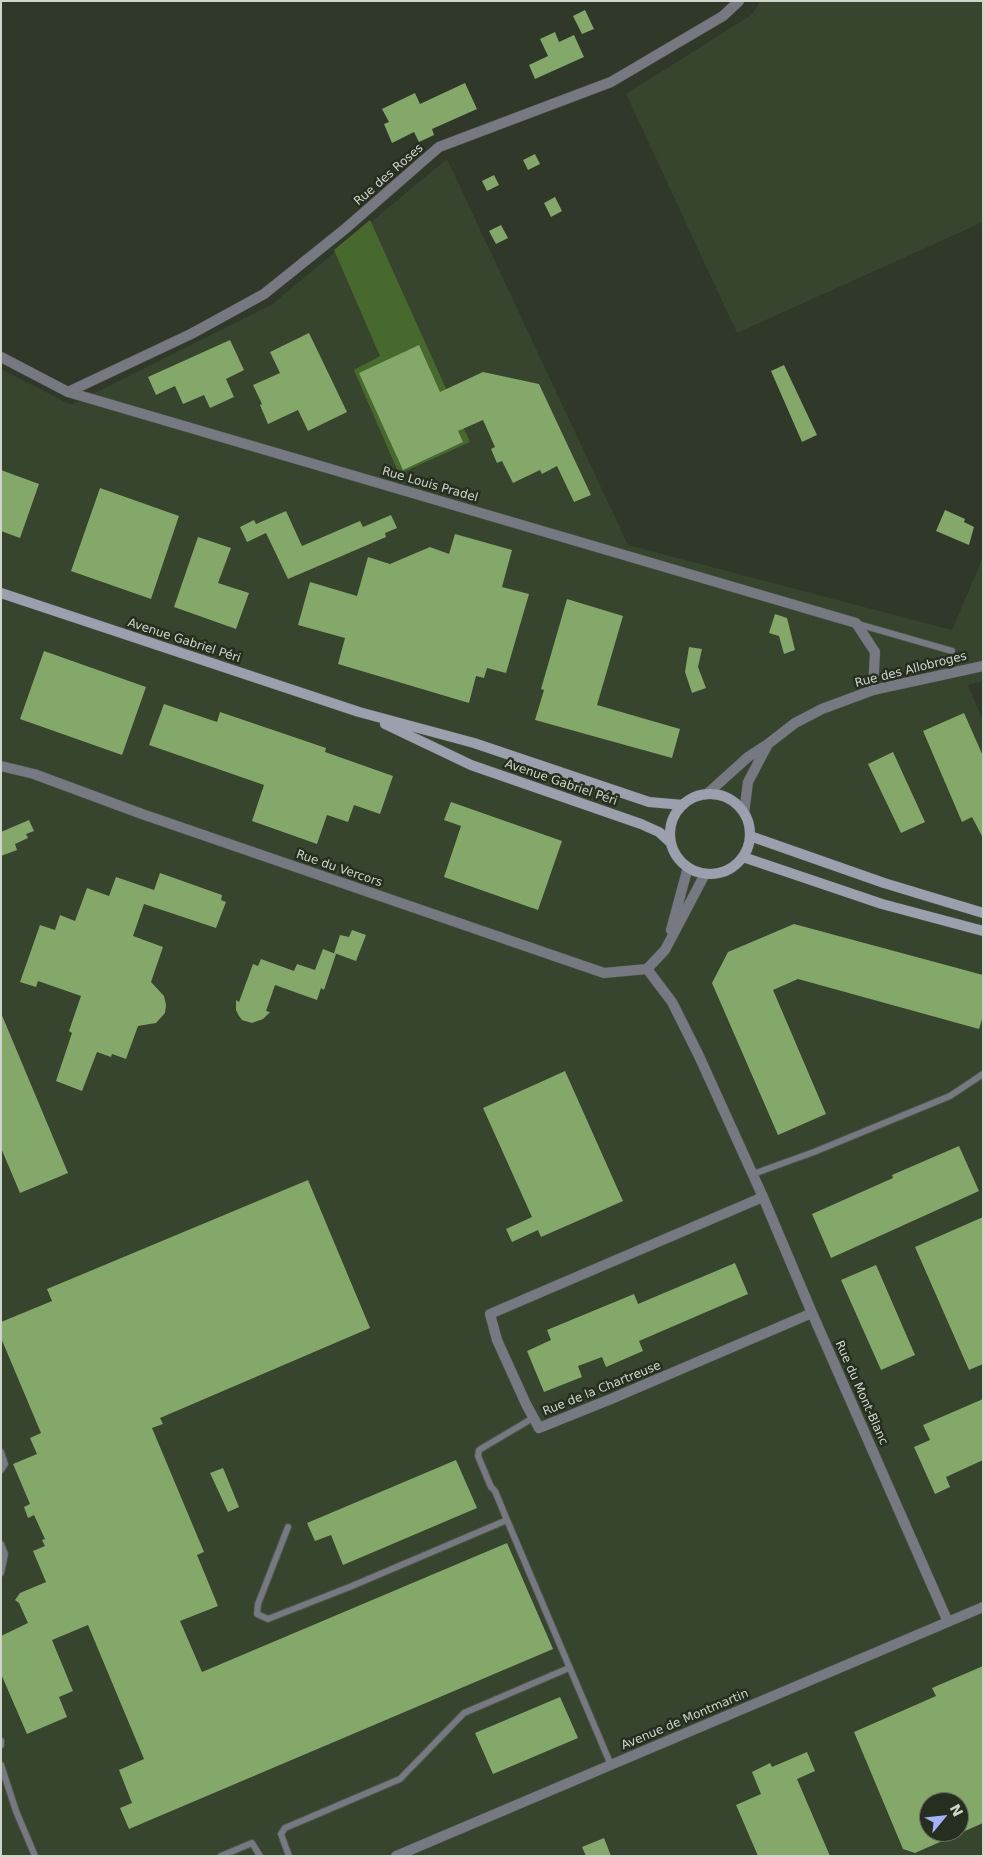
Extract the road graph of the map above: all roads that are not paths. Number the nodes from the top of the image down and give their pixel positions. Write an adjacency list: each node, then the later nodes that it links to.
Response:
1 (739, 1): 3 (street, Rue des Roses)
2 (1, 357): 3 (street, Rue Louis Pradel)
3 (68, 392): 5 (street, Rue Louis Pradel)
4 (1, 593): 9 (main road, Avenue Gabriel Péri)
5 (856, 623): 6 (lane, Rue Louis Pradel); 8 (street)
6 (952, 651)
7 (983, 666): 8 (street, Rue des Allobroges)
8 (873, 690): 10 (street, Rue des Allobroges)
9 (359, 712): 13 (main road, Avenue Gabriel Péri); 16 (main road, Avenue Gabriel Péri)
10 (768, 744): 12 (street, Rue des Allobroges); 14 (street, Rue des Allobroges)
11 (1, 766): 23 (street, Rue du Vercors)
12 (707, 794): 13 (main road); 14 (main road)
13 (683, 805): 16 (main road)
14 (744, 813): 15 (main road)
15 (750, 836): 17 (main road); 20 (main road)
16 (671, 843): 18 (main road)
17 (743, 857): 19 (main road); 21 (main road)
18 (688, 867): 19 (main road); 22 (street)
19 (705, 874): 22 (street)
20 (983, 913)
21 (983, 931)
22 (665, 950): 23 (street)
23 (647, 969): 25 (street, Rue du Mont-Blanc)
24 (983, 1074): 25 (lane)
25 (752, 1174): 26 (street, Rue du Mont-Blanc)
26 (763, 1197): 27 (street, Rue du Mont-Blanc); 28 (street, Rue de la Chartreuse)
27 (812, 1313): 28 (street, Rue de la Chartreuse); 36 (street, Rue du Mont-Blanc)
28 (533, 1418): 31 (lane)
29 (1, 1452): 30 (lane)
30 (1, 1470)
31 (507, 1520): 32 (lane); 37 (lane)
32 (288, 1527)
33 (1, 1544): 34 (lane)
34 (1, 1573)
35 (983, 1607): 36 (street, Avenue de Montmartin)
36 (948, 1622): 41 (street, Avenue de Montmartin)
37 (569, 1668): 41 (lane); 45 (lane)
38 (1, 1741): 39 (lane)
39 (1, 1745)
40 (1, 1765): 42 (lane)
41 (611, 1765): 46 (street, Avenue de Montmartin)
42 (34, 1856)
43 (221, 1856): 44 (lane)
44 (260, 1856)
45 (289, 1856)
46 (396, 1856)

